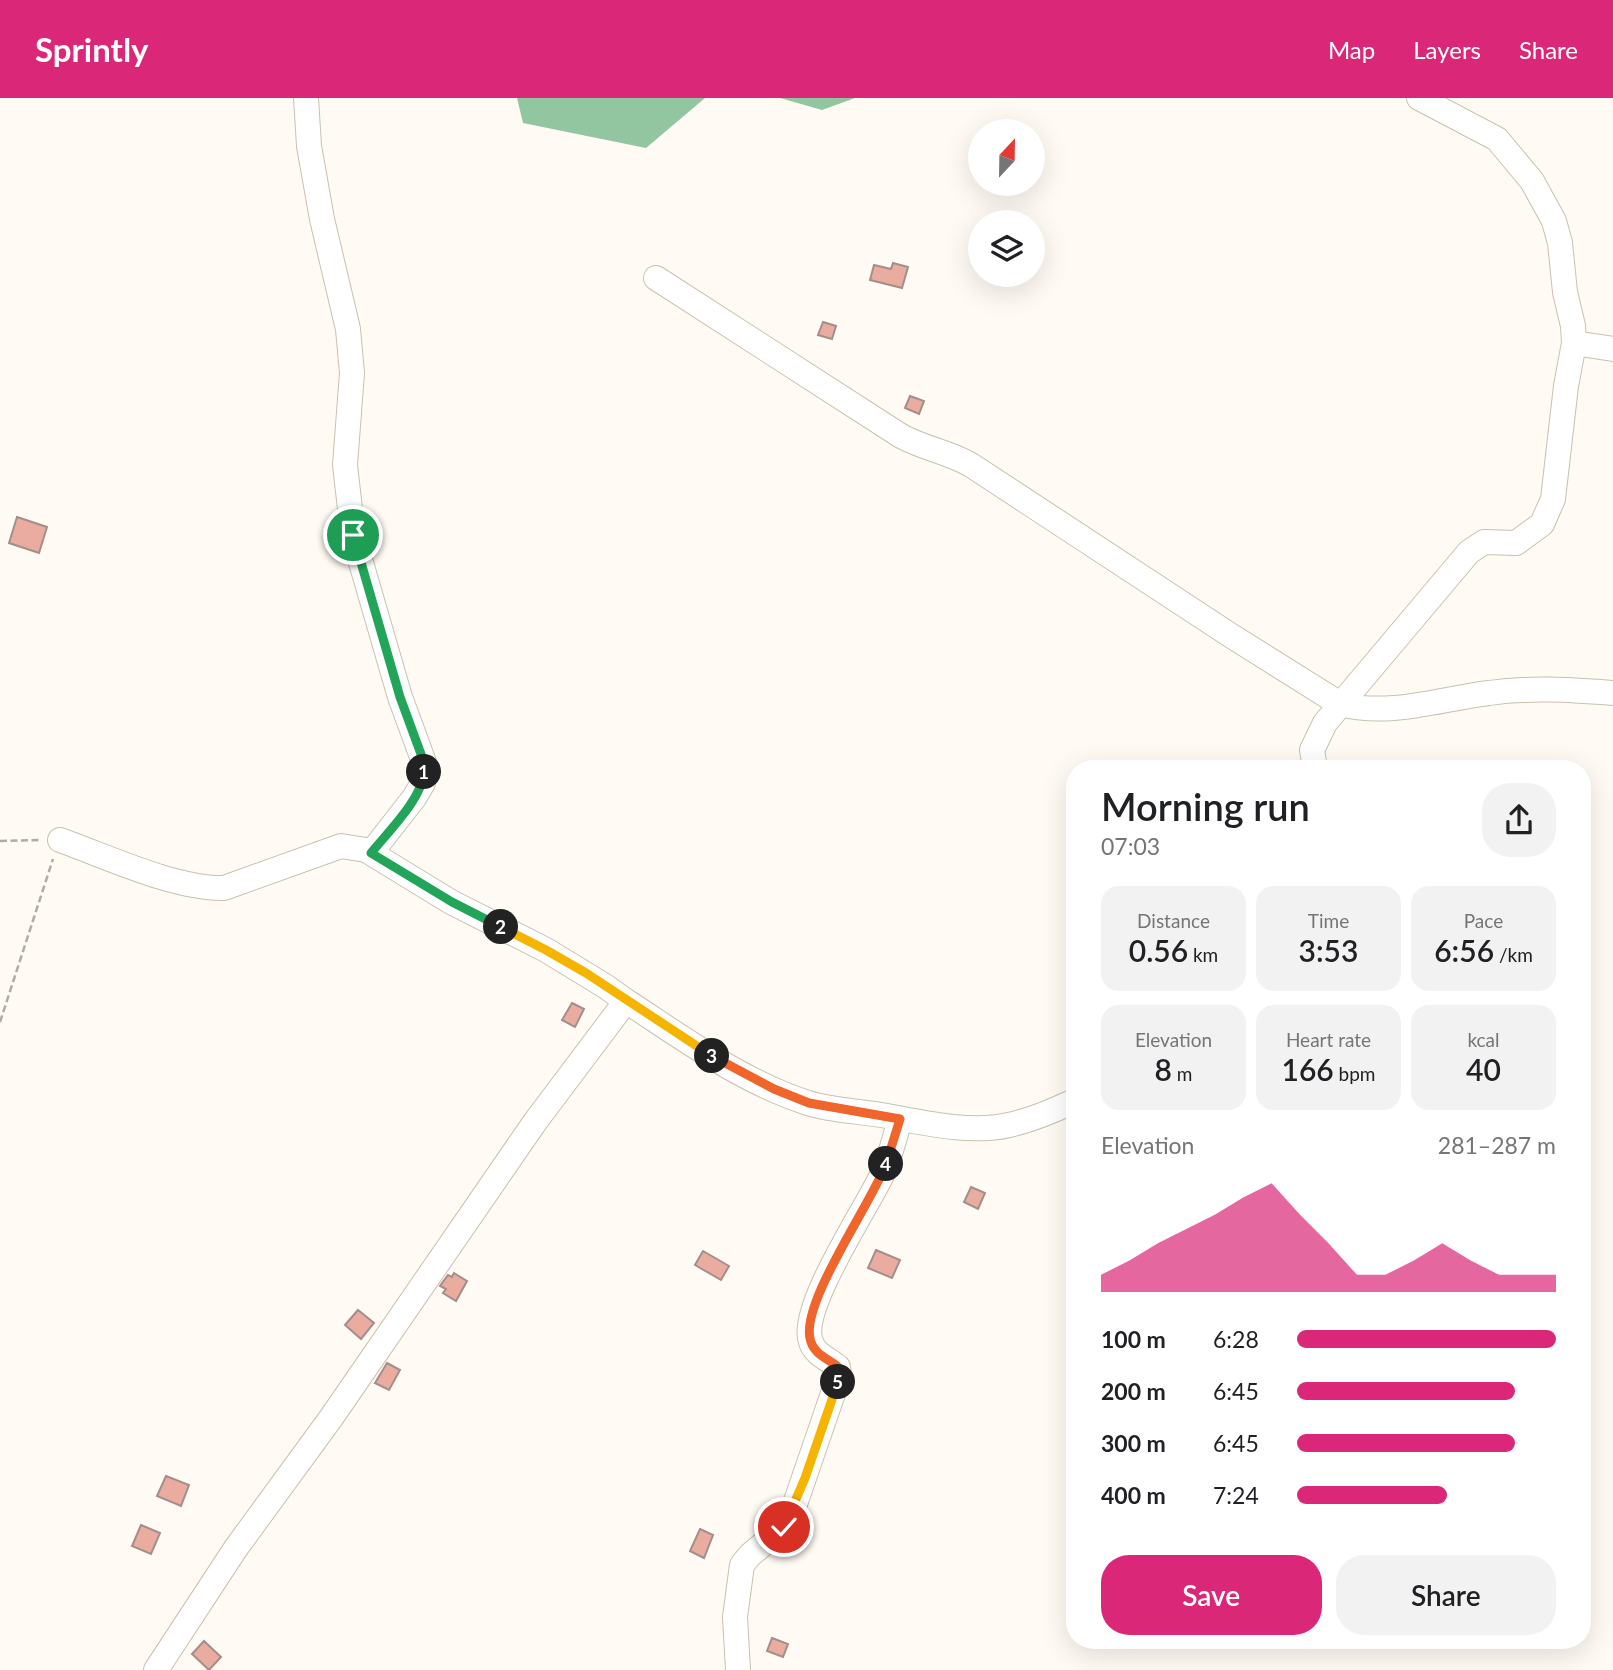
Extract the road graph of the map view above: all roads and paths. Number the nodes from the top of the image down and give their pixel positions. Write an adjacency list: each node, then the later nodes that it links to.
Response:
1 (306, 98): 11 (street)
2 (1419, 98): 4 (street)
3 (656, 278): 7 (street)
4 (1574, 343): 5 (street); 7 (street)
5 (1613, 349)
6 (1613, 693): 7 (street)
7 (1340, 704): 8 (street)
8 (1314, 760)
9 (60, 840): 10 (path); 11 (street); 13 (path)
10 (0, 841)
11 (371, 853): 12 (street)
12 (626, 1001): 15 (street); 16 (street)
13 (0, 1022)
14 (1066, 1105): 15 (street)
15 (900, 1119): 17 (street)
16 (156, 1670)
17 (738, 1670)

